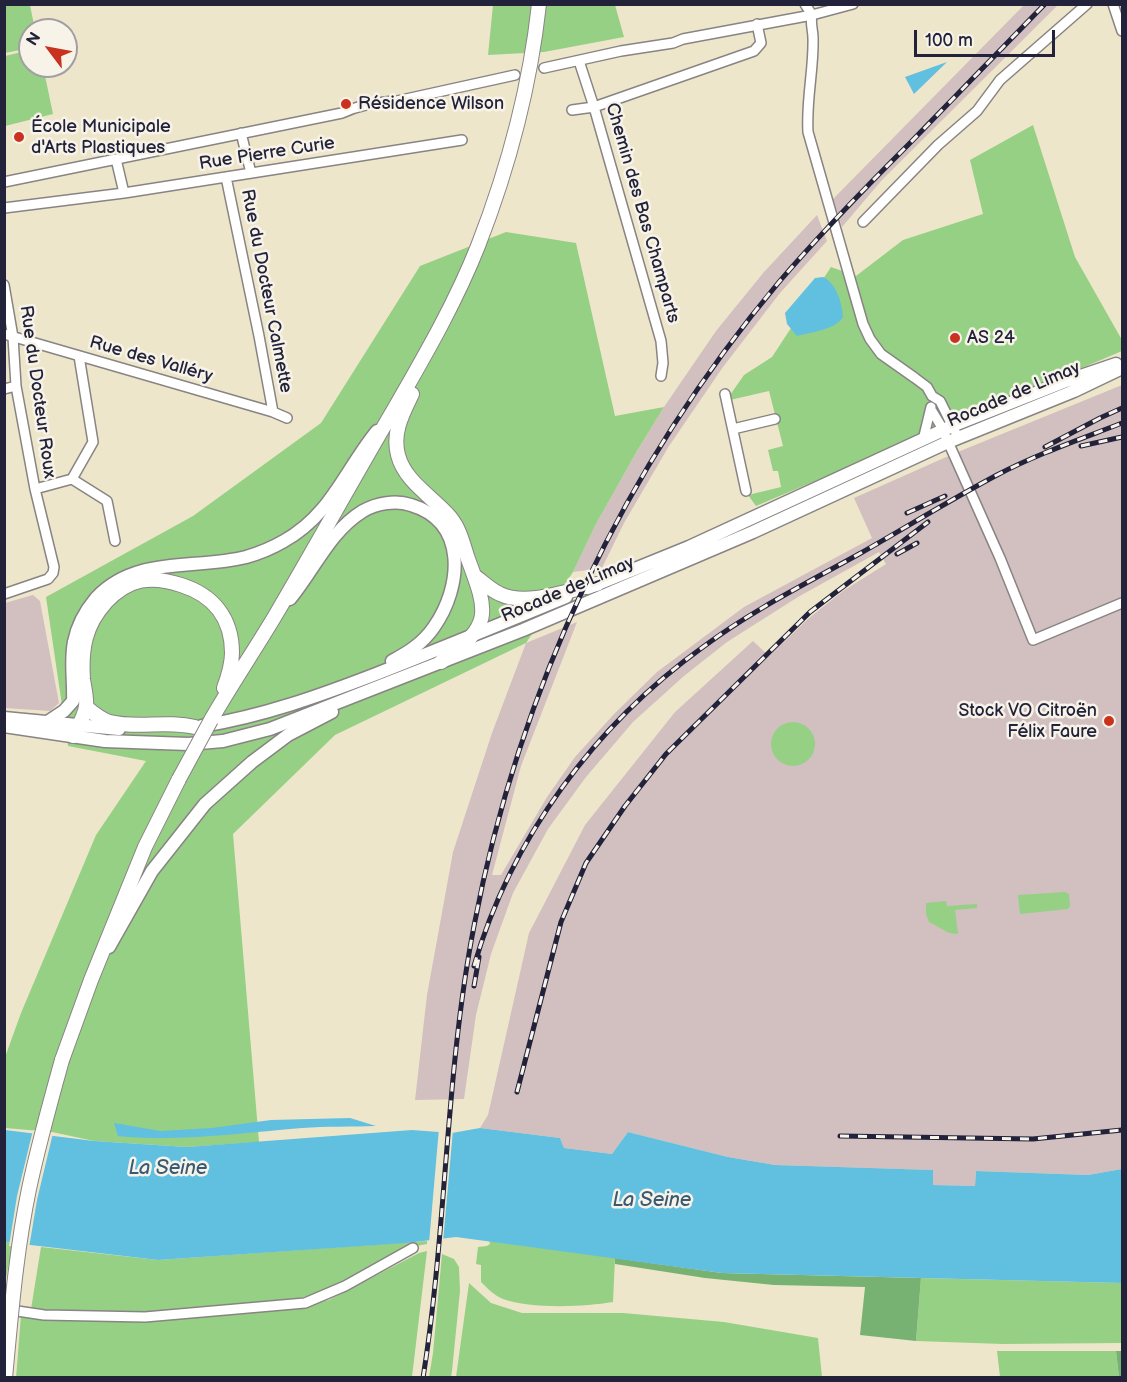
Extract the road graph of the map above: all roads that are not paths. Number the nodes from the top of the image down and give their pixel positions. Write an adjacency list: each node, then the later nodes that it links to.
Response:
1 (539, 4): 25 (main road)
2 (805, 4): 6 (street)
3 (853, 4): 6 (street)
4 (1087, 4): 22 (street)
5 (1113, 4): 8 (street)
6 (812, 15): 7 (street); 33 (street)
7 (757, 24): 9 (street); 12 (street)
8 (1122, 31)
9 (579, 61): 10 (street); 12 (street, Chemin des Bas Champarts)
10 (544, 68)
11 (515, 75): 14 (street)
12 (594, 106): 13 (street); 29 (street, Chemin des Bas Champarts)
13 (572, 110)
14 (241, 133): 16 (street); 17 (street)
15 (462, 140): 17 (street, Rue Pierre Curie)
16 (116, 159): 19 (street); 20 (street)
17 (251, 173): 18 (street, Rue Pierre Curie)
18 (226, 177): 20 (street, Rue Pierre Curie); 36 (street, Rue du Docteur Calmette)
19 (4, 182)
20 (124, 193): 21 (street, Rue Pierre Curie)
21 (4, 208)
22 (863, 222)
23 (4, 285): 24 (street, Rue du Docteur Roux)
24 (9, 335): 26 (street, Rue des Valléry); 30 (street, Rue du Docteur Roux)
25 (427, 353): 34 (main road); 46 (main road)
26 (79, 356): 36 (street, Rue des Valléry); 42 (street)
27 (1122, 361): 40 (main road, Rocade de Limay)
28 (1122, 368): 40 (main road, Rocade de Limay)
29 (661, 376)
30 (16, 386): 31 (street); 43 (street, Rue du Docteur Roux)
31 (4, 388)
32 (725, 394): 39 (street)
33 (932, 396): 35 (street); 40 (street)
34 (393, 411): 50 (main road); 55 (main road)
35 (932, 411): 40 (street); 41 (street)
36 (273, 412): 37 (street, Rue des Valléry)
37 (287, 418)
38 (775, 419): 39 (street)
39 (733, 429): 44 (street)
40 (950, 434): 41 (main road, Rocade de Limay); 49 (street); 52 (main road, Rocade de Limay)
41 (923, 440): 47 (main road, Rocade de Limay)
42 (72, 479): 43 (street); 45 (street)
43 (35, 489): 48 (street, Rue du Docteur Roux)
44 (747, 491)
45 (115, 542)
46 (476, 577): 47 (main road); 51 (main road)
47 (597, 584): 51 (main road, Rocade de Limay)
48 (4, 594)
49 (1122, 603)
50 (274, 618): 54 (main road); 56 (main road)
51 (475, 634): 52 (main road); 54 (main road, Rocade de Limay)
52 (441, 662): 53 (main road, Rocade de Limay)
53 (408, 675): 61 (main road, Rocade de Limay); 62 (main road)
54 (332, 691): 60 (main road, Rocade de Limay)
55 (80, 704): 56 (main road); 58 (main road); 60 (main road); 61 (main road)
56 (213, 717): 62 (main road, bridge)
57 (4, 718): 58 (main road, Rocade de Limay)
58 (49, 721): 61 (main road, Rocade de Limay)
59 (4, 726): 61 (main road, Rocade de Limay)
60 (195, 727): 61 (main road, Rocade de Limay)
61 (77, 730)
62 (91, 980): 65 (main road, bridge)
63 (413, 1248): 64 (street)
64 (4, 1309)
65 (5, 1377)

